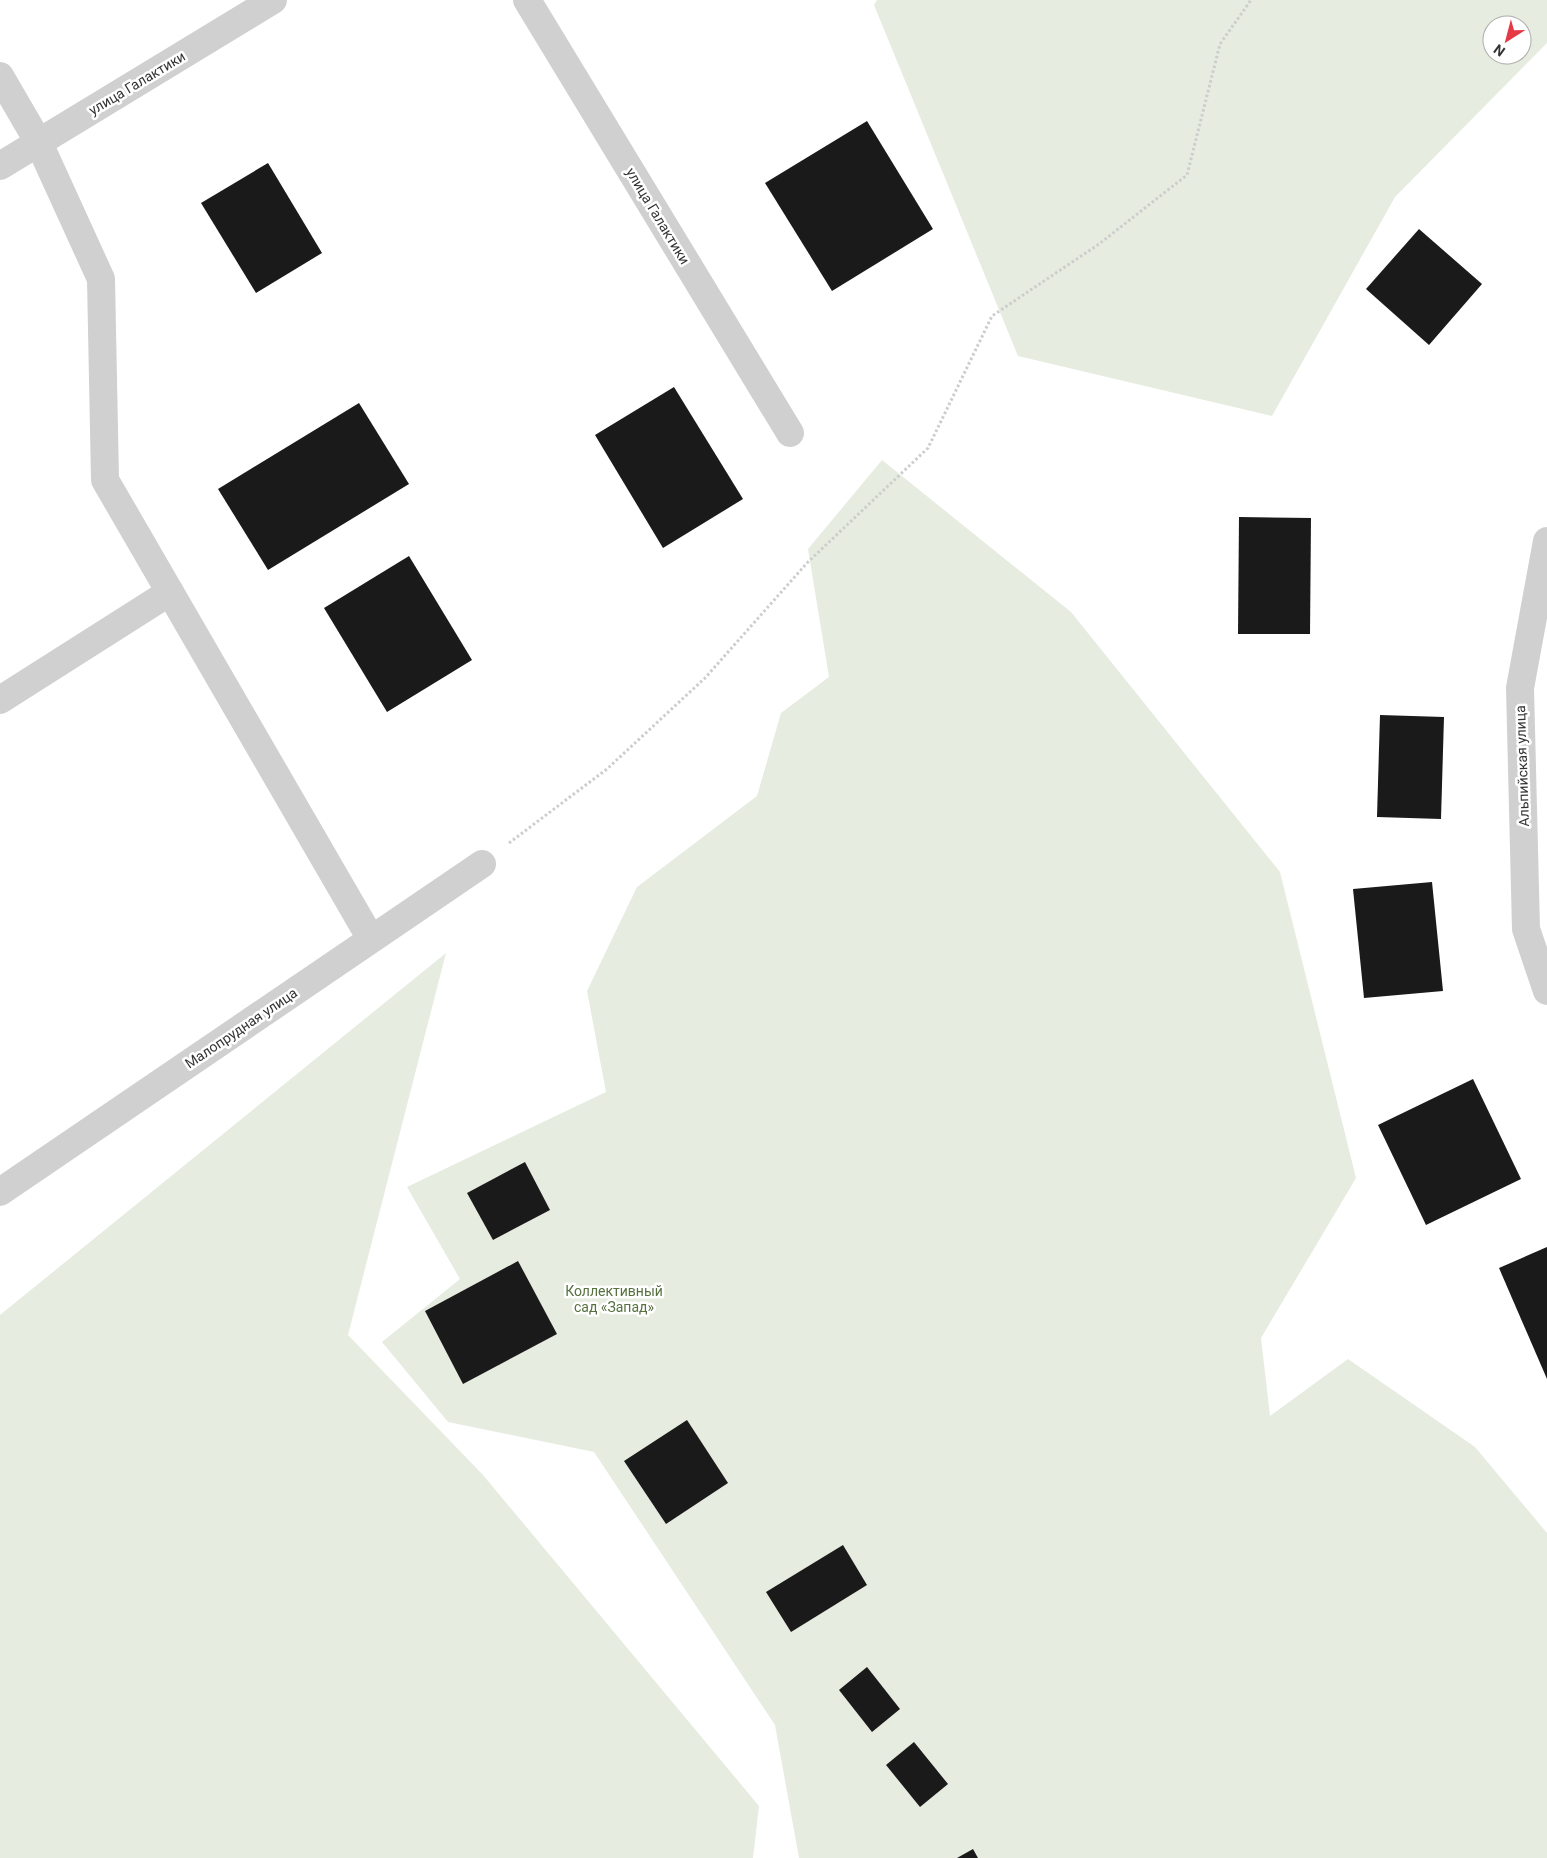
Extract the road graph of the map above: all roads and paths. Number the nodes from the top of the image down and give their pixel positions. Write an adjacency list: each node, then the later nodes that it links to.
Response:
1 (273, 0): 5 (street, улица Галактики)
2 (527, 0): 7 (street, улица Галактики)
3 (1251, 0): 11 (path)
4 (0, 76): 5 (street)
5 (38, 142): 6 (street, улица Галактики); 9 (street)
6 (0, 166)
7 (790, 433)
8 (1547, 541): 13 (street, Альпийская улица)
9 (170, 592): 10 (street); 12 (street)
10 (0, 700)
11 (482, 864): 12 (street, Малопрудная улица)
12 (371, 939): 14 (street, Малопрудная улица)
13 (1547, 991)
14 (0, 1192)

